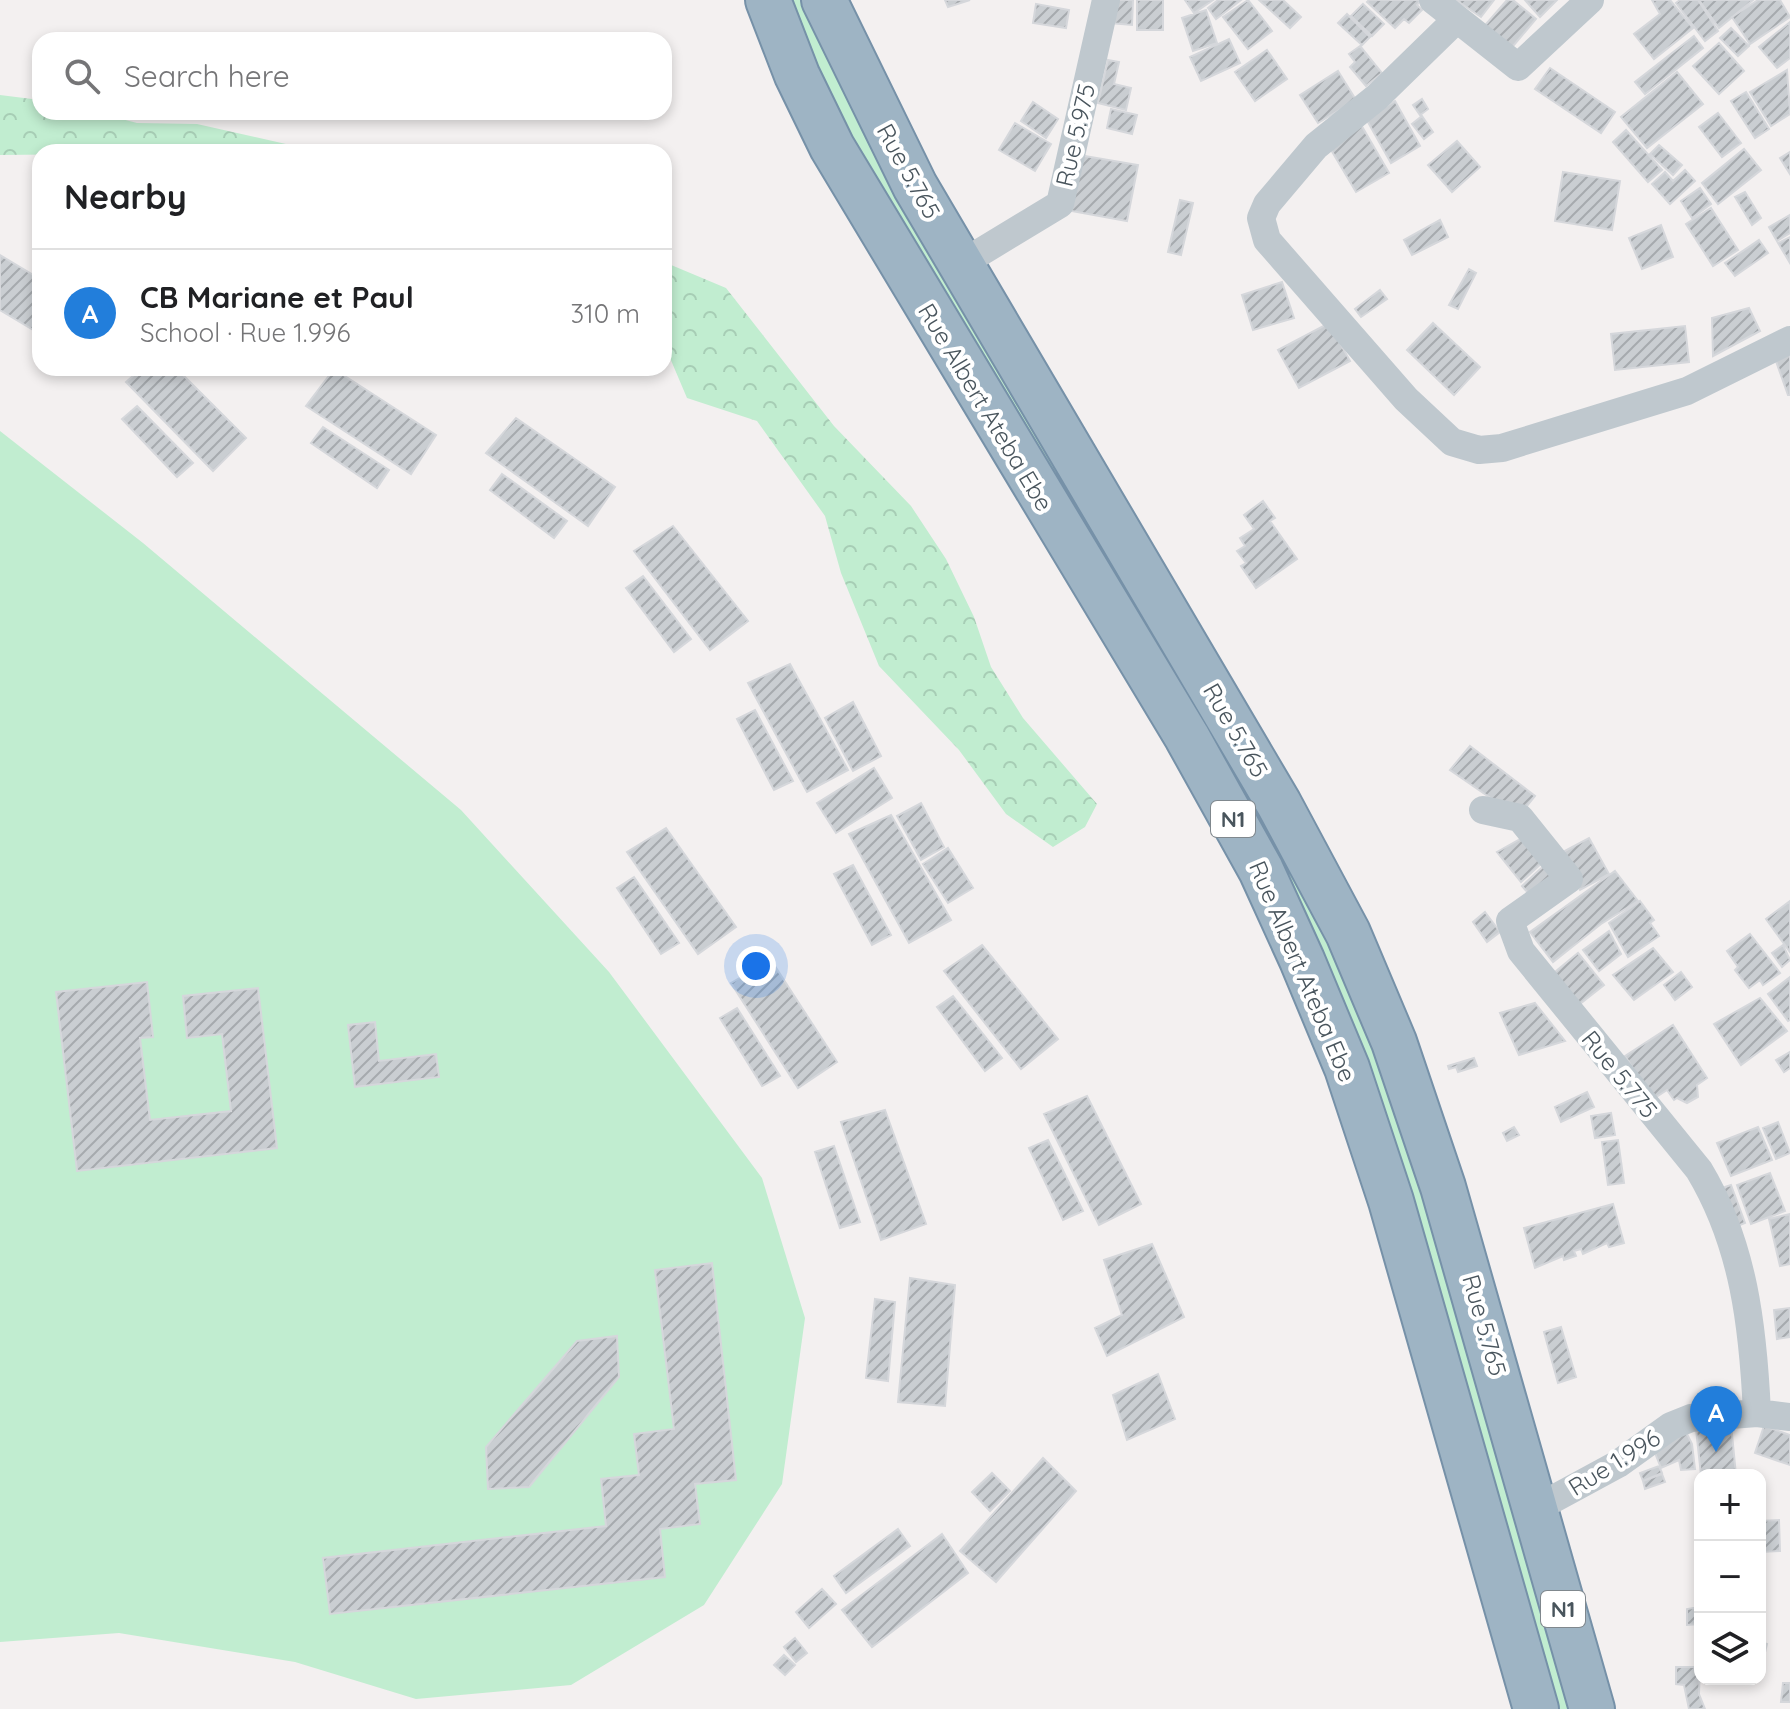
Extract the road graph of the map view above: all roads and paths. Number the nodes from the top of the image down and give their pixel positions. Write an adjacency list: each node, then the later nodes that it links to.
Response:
1 (768, 0): 13 (highway, Rue Albert Ateba Ebe / N1)
2 (824, 0): 7 (highway, Rue 5.765 / N1)
3 (1106, 0): 7 (street, Rue 5.975)
4 (1433, 0): 6 (street)
5 (1590, 0): 6 (street)
6 (1456, 20): 8 (street)
7 (961, 264): 12 (highway, Rue 5.765 / N1)
8 (1790, 340)
9 (1483, 810): 10 (street, Rue 5.775)
10 (1757, 1413): 11 (street, Rue 1.996); 12 (street, Rue 1.996)
11 (1790, 1417)
12 (1535, 1509): 14 (highway, N1)
13 (1536, 1709)
14 (1592, 1709)

